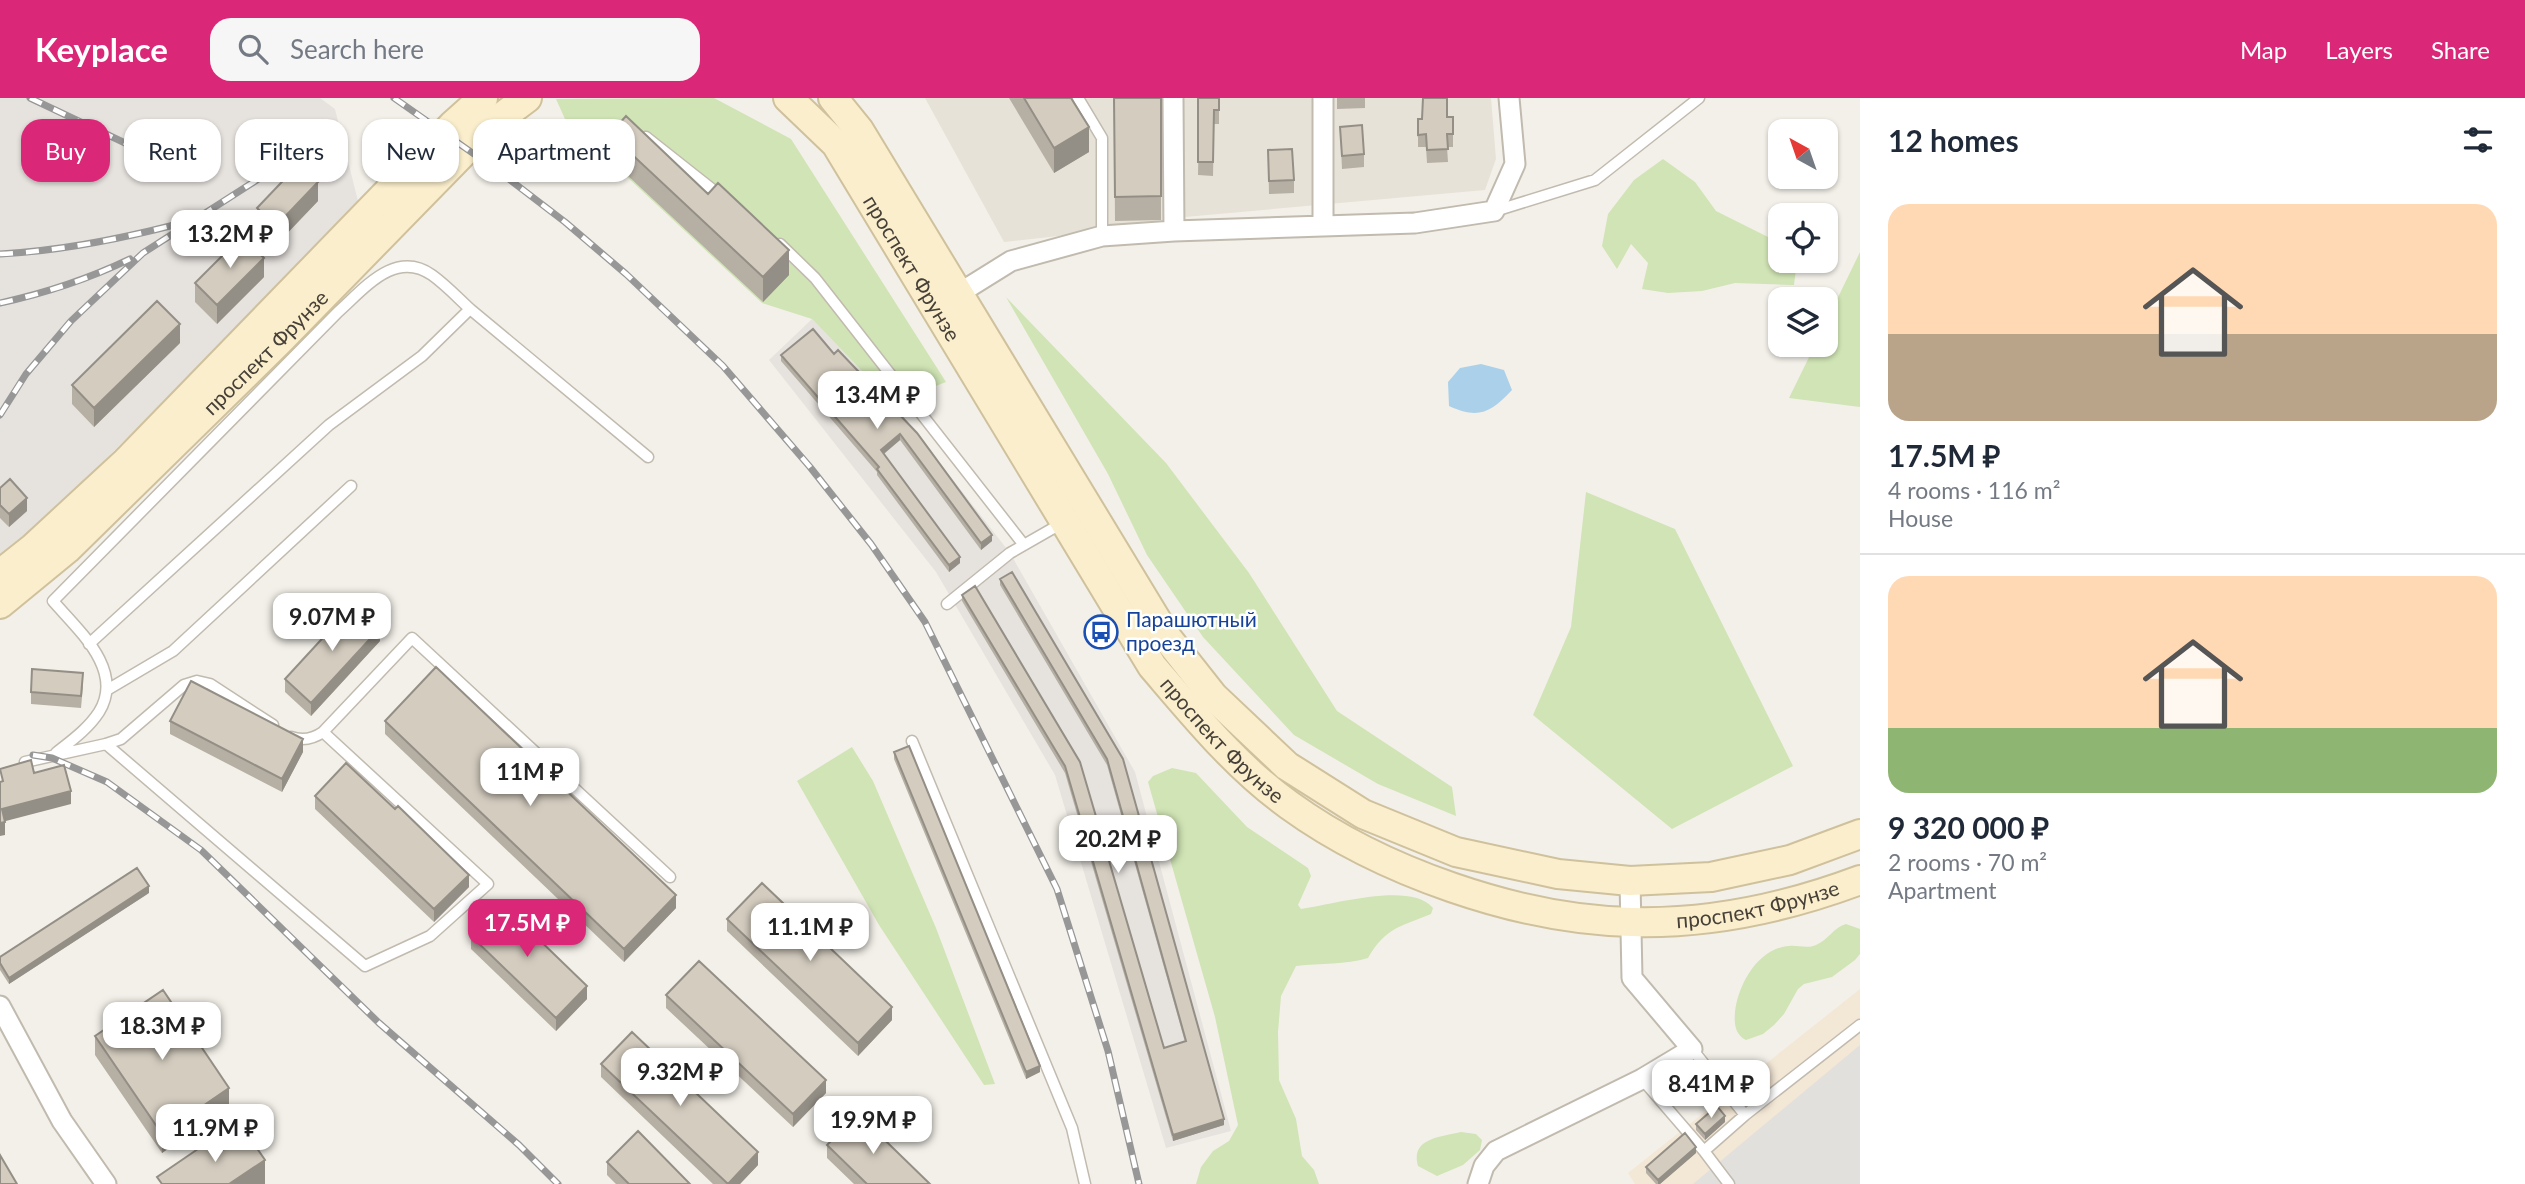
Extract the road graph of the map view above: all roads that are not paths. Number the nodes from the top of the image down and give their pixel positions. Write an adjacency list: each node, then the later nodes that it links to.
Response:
1 (483, 98): 23 (main road, проспект Фрунзе)
2 (527, 98): 24 (main road, проспект Фрунзе)
3 (788, 98): 21 (main road, проспект Фрунзе)
4 (832, 98): 17 (main road, проспект Фрунзе)
5 (1078, 98): 15 (lane)
6 (1173, 98): 14 (street)
7 (1323, 98): 13 (street)
8 (1509, 98): 12 (street)
9 (1699, 98): 12 (lane)
10 (638, 131): 11 (lane)
11 (732, 204)
12 (1494, 211): 13 (street)
13 (1323, 225): 14 (street)
14 (1174, 231): 15 (street)
15 (1102, 236): 17 (street)
16 (773, 237): 22 (lane)
17 (958, 294): 36 (main road, проспект Фрунзе)
18 (470, 309): 19 (lane); 26 (lane); 26 (lane)
19 (648, 457)
20 (351, 486): 27 (lane)
21 (1065, 522): 22 (lane); 37 (main road, проспект Фрунзе)
22 (1024, 545): 25 (lane)
23 (0, 574)
24 (0, 604)
25 (947, 604)
26 (89, 644): 27 (lane)
27 (107, 691): 31 (lane)
28 (323, 732): 30 (lane); 30 (lane); 34 (lane)
29 (912, 741): 45 (lane)
30 (106, 744): 31 (lane)
31 (53, 756): 32 (lane)
32 (19, 764)
33 (1860, 834): 36 (main road, проспект Фрунзе)
34 (670, 877)
35 (1860, 880): 37 (main road, проспект Фрунзе)
36 (1630, 881): 37 (street)
37 (1632, 922): 40 (street)
38 (0, 1006): 44 (street)
39 (1860, 1025): 42 (lane)
40 (1692, 1049): 41 (street); 42 (lane)
41 (1642, 1079): 43 (lane); 46 (street)
42 (1745, 1115): 43 (lane)
43 (1704, 1151): 47 (lane)
44 (106, 1184)
45 (1084, 1184)
46 (1478, 1184)
47 (1729, 1184)

